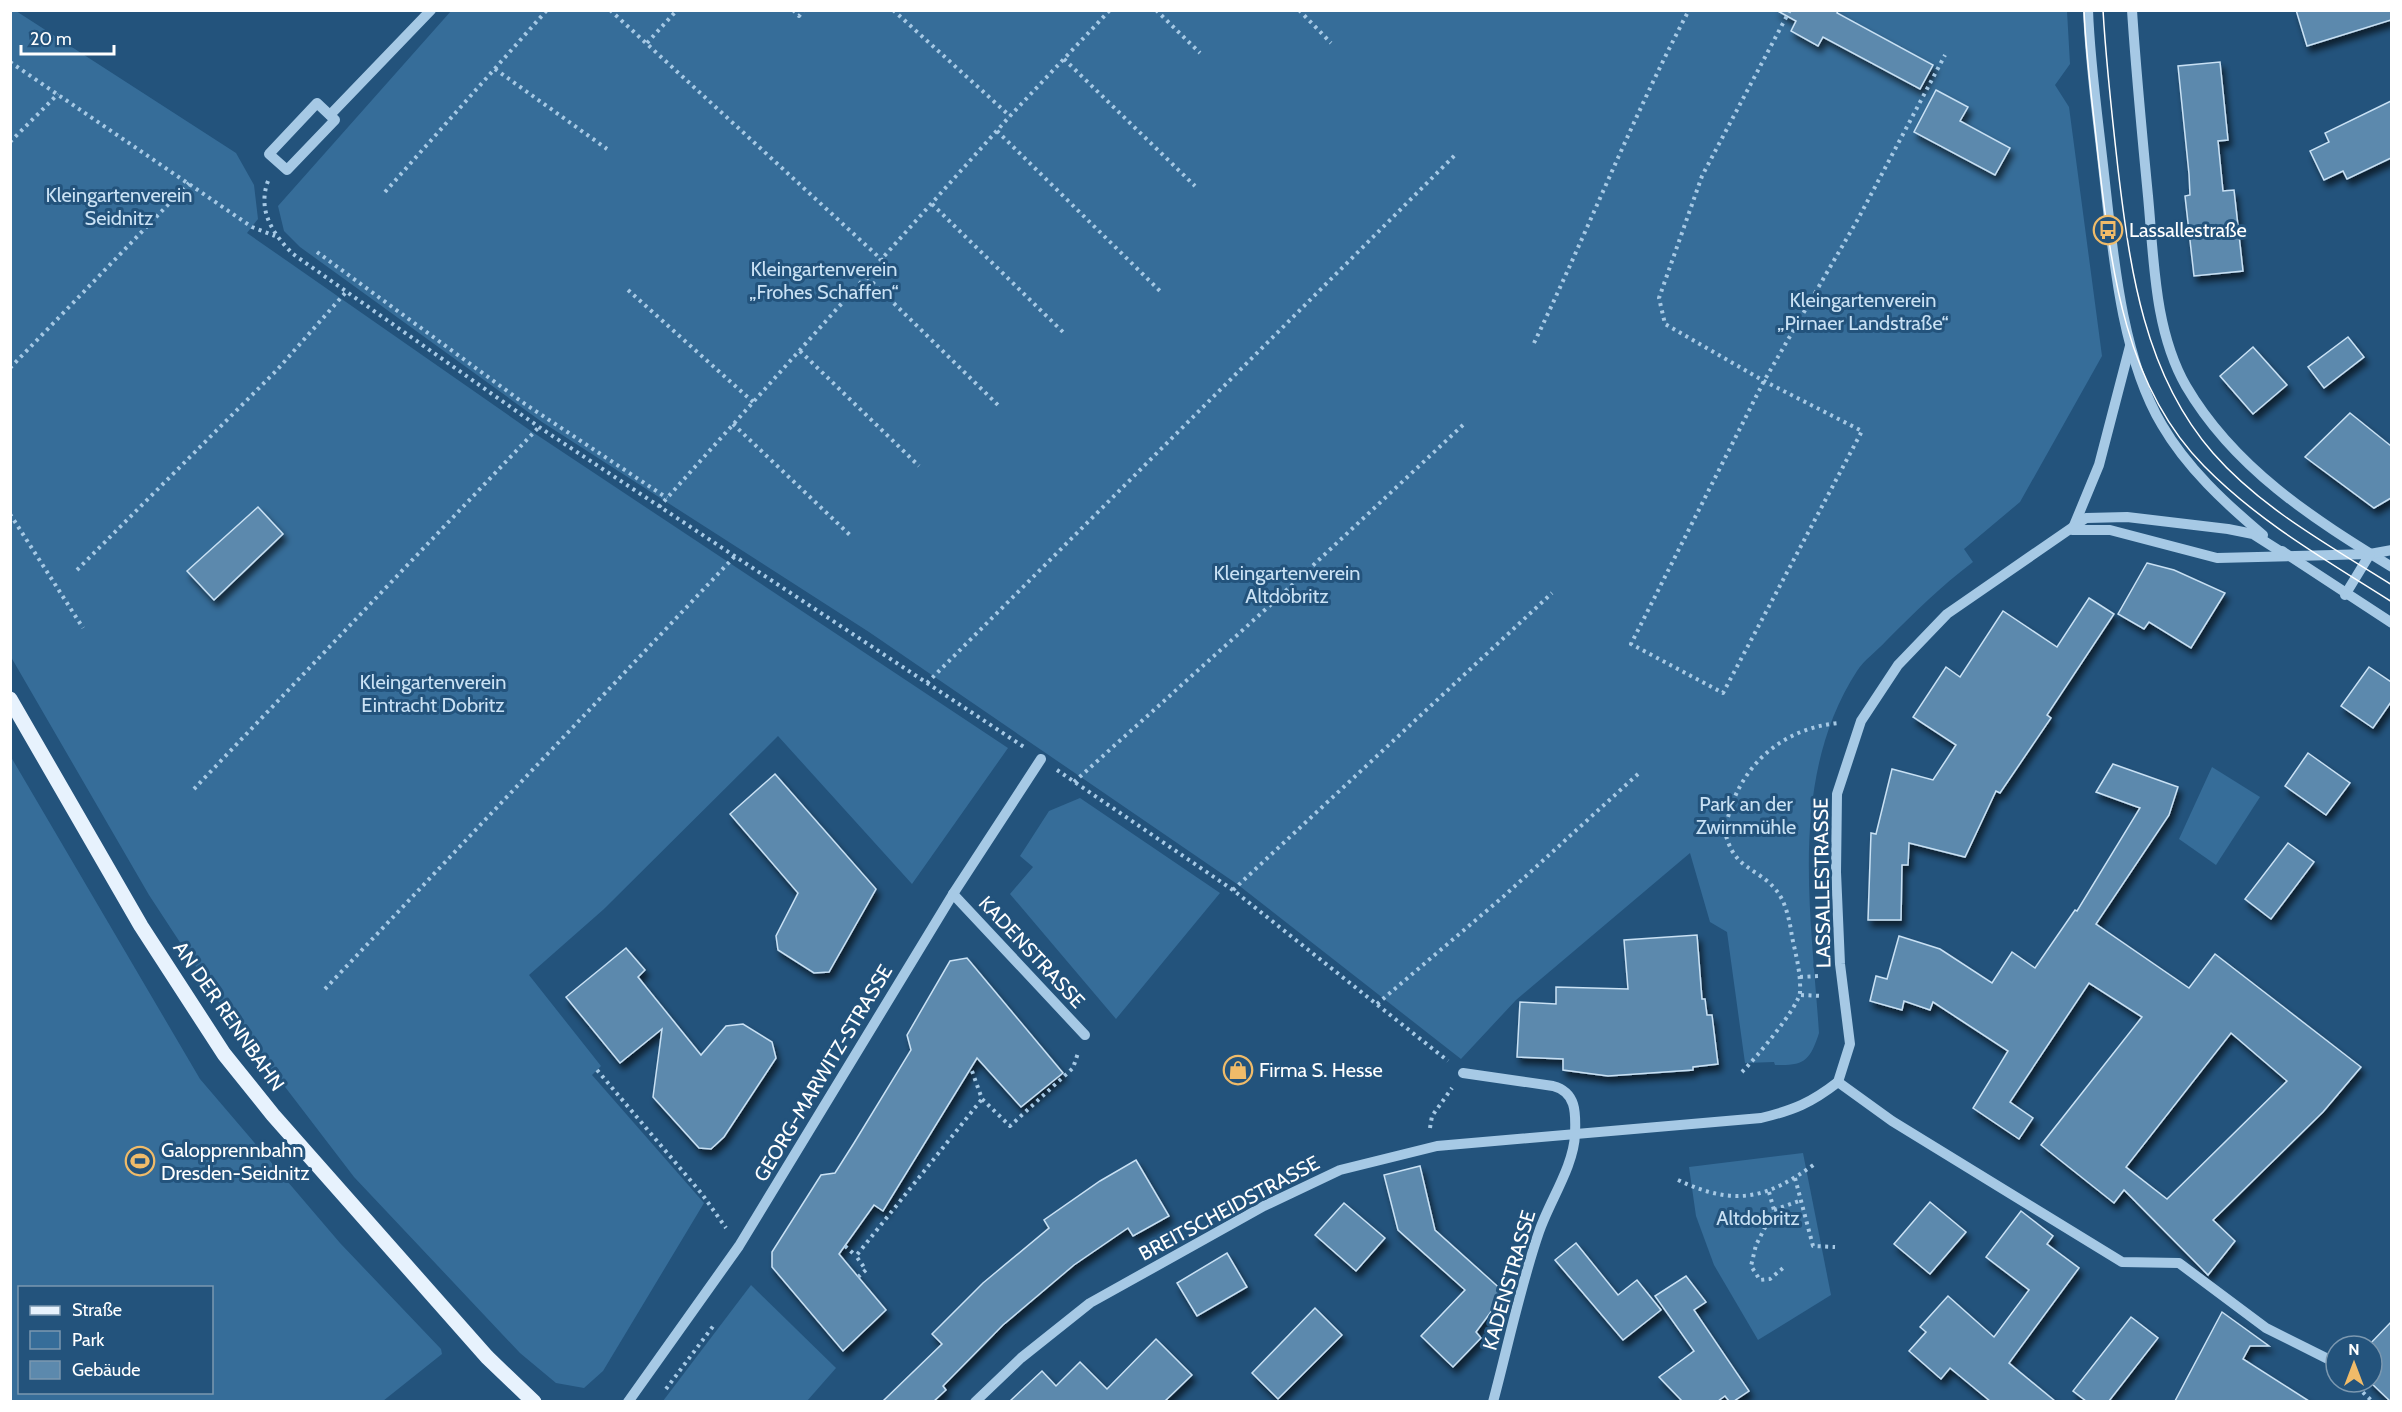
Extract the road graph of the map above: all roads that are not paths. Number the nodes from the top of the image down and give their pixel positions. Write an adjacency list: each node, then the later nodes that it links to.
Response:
1 (431, 10): 4 (street)
2 (2088, 10): 5 (street)
3 (2132, 10): 8 (street)
4 (330, 115): 4 (street)
5 (2131, 343): 6 (street); 9 (street)
6 (2072, 530): 9 (street); 9 (street, LASSALLESTRASSE); 18 (street, LASSALLESTRASSE)
7 (2391, 550): 8 (street)
8 (2370, 554): 9 (street); 10 (street); 11 (street)
9 (2286, 555): 11 (street)
10 (2391, 567)
11 (2345, 595): 12 (street)
12 (2391, 624)
13 (10, 699): 21 (main road, AN DER RENNBAHN)
14 (1041, 759): 15 (street, GEORG-MARWITZ-STRASSE)
15 (953, 894): 16 (street, KADENSTRASSE); 22 (street, GEORG-MARWITZ-STRASSE)
16 (1085, 1035)
17 (1463, 1073): 19 (street)
18 (1838, 1082): 19 (street); 20 (street)
19 (1576, 1136): 23 (street, BREITSCHEIDSTRASSE); 24 (street, KADENSTRASSE)
20 (2324, 1357)
21 (534, 1401)
22 (627, 1401)
23 (975, 1401)
24 (1493, 1401)

